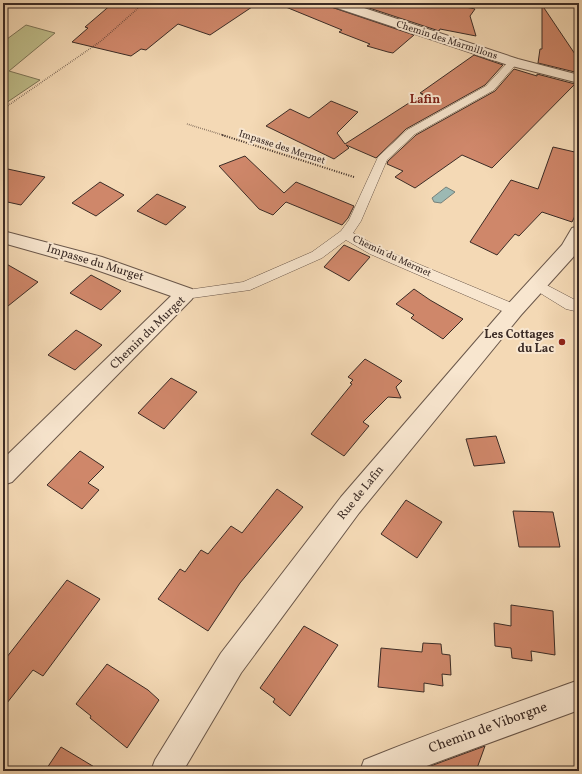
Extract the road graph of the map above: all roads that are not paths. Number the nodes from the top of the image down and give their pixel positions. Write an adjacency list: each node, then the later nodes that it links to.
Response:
1 (336, 3): 2 (street, Chemin des Marmillons)
2 (513, 62): 3 (street, Chemin des Marmillons); 5 (lane, Chemin du Mermet)
3 (579, 79)
4 (579, 232): 7 (street, Rue de Lafin)
5 (345, 234): 8 (lane, Chemin du Murget); 10 (lane, Chemin du Mermet)
6 (3, 237): 8 (street, Impasse du Murget)
7 (537, 285): 9 (lane); 10 (street, Rue de Lafin)
8 (185, 294): 11 (street, Chemin du Murget)
9 (579, 307)
10 (514, 310): 13 (street, Rue de Lafin)
11 (3, 475)
12 (568, 699): 14 (street, Chemin de Viborgne)
13 (166, 771)
14 (374, 771)

